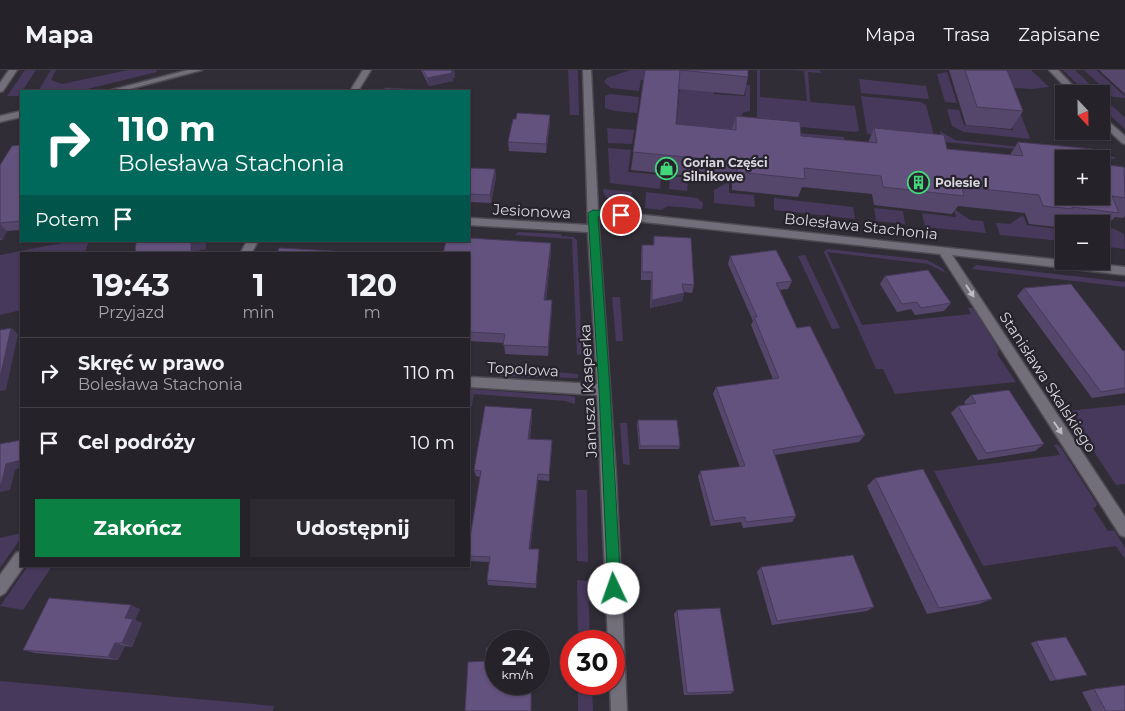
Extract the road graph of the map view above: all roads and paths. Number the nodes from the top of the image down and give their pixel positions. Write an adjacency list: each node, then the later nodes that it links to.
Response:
1 (13, 70): 7 (street)
2 (198, 70): 8 (street)
3 (367, 70): 9 (street)
4 (587, 70): 14 (street, Janusza Kasperka)
5 (1053, 70): 6 (street)
6 (1068, 85)
7 (0, 89)
8 (116, 90)
9 (355, 90)
10 (20, 114): 11 (street)
11 (0, 119)
12 (1110, 127): 13 (street)
13 (1125, 141)
14 (593, 213): 16 (street, Janusza Kasperka); 17 (street, Bolesława Stachonia)
15 (470, 222): 16 (street, Jesionowa)
16 (593, 229): 20 (street, Janusza Kasperka)
17 (943, 250): 18 (street, Bolesława Stachonia); 21 (street, Stanisława Skalskiego, one-way to 21)
18 (1125, 271)
19 (470, 382): 20 (street, Topolowa)
20 (604, 390): 24 (street, Janusza Kasperka)
21 (1125, 530)
22 (20, 559): 23 (street)
23 (0, 588)
24 (619, 711)

